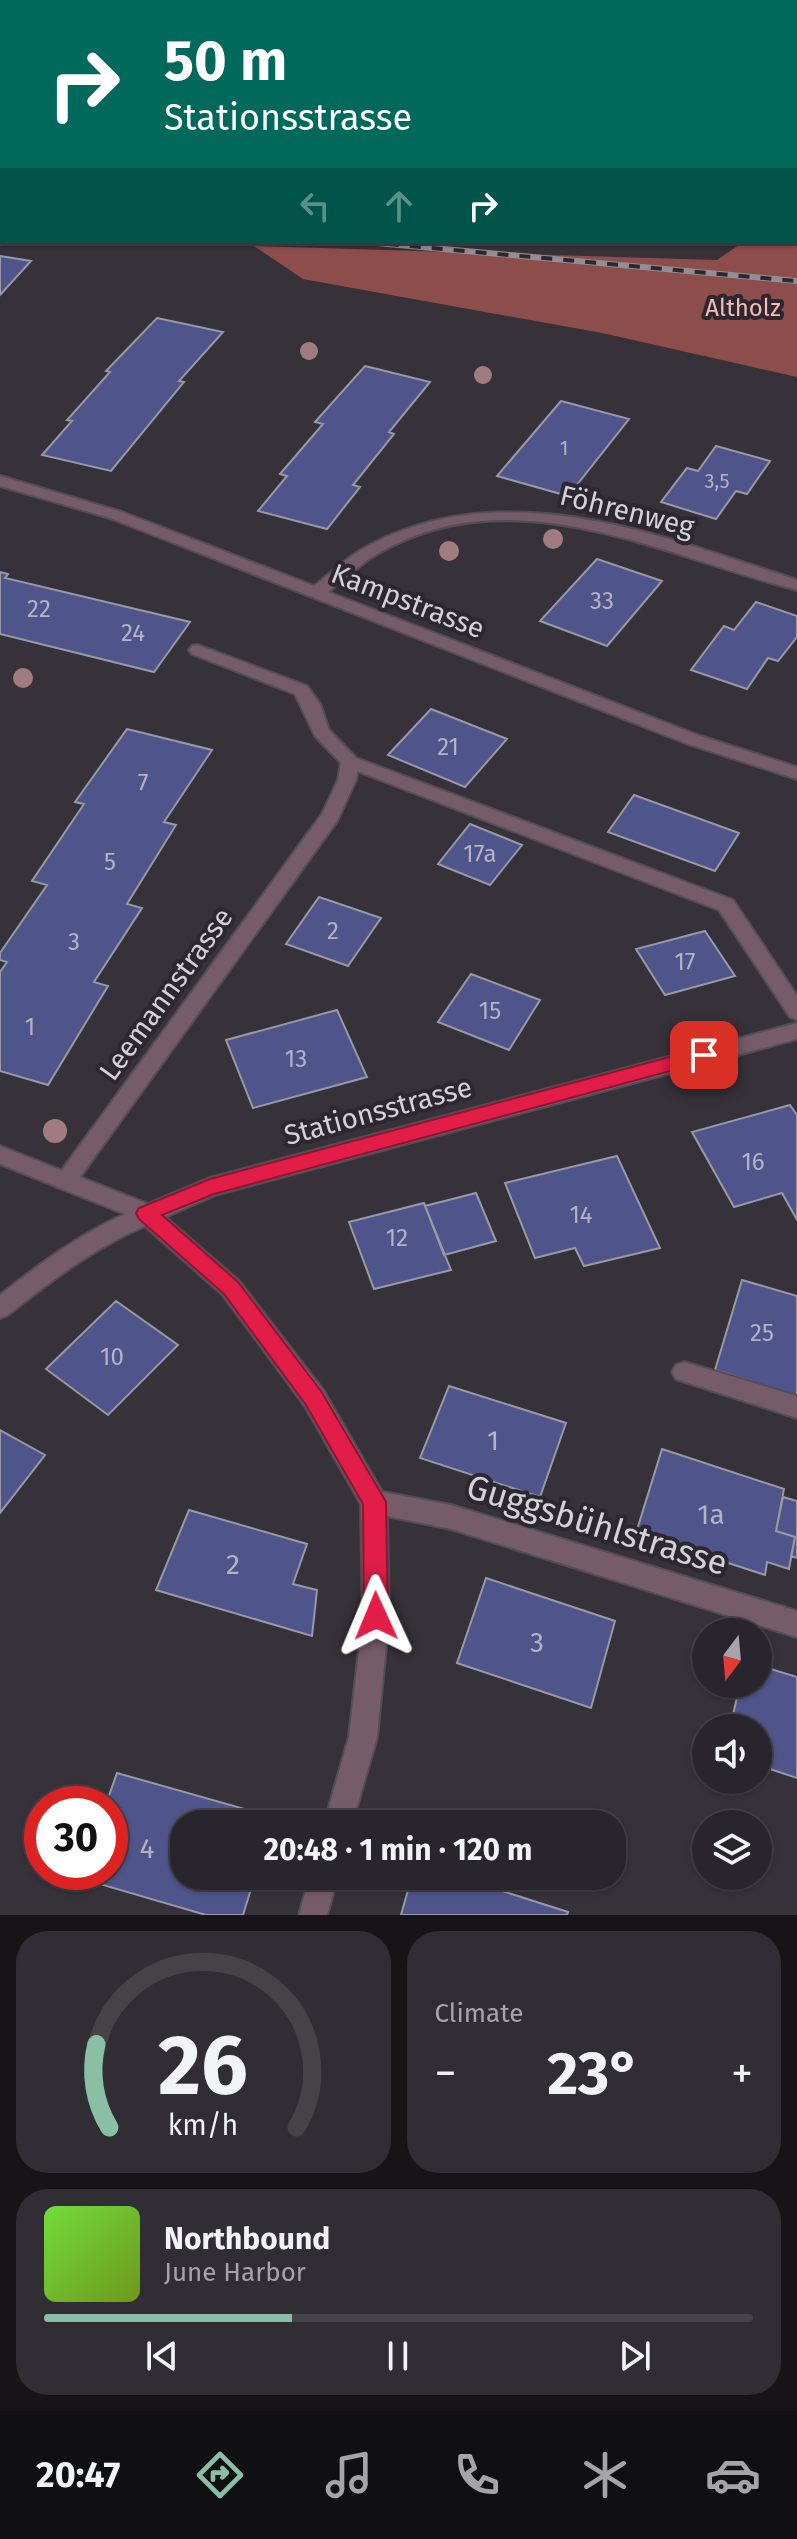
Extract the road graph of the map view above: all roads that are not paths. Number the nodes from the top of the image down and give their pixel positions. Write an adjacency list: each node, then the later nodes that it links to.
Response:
1 (0, 481): 3 (street, Kampstrasse)
2 (797, 585): 3 (street, Föhrenweg)
3 (316, 593): 6 (street, Kampstrasse)
4 (198, 650): 5 (street)
5 (350, 762): 7 (street); 10 (street, Leemannstrasse)
6 (797, 773)
7 (797, 1012)
8 (797, 1031): 11 (street, Stationsstrasse)
9 (0, 1155): 10 (street)
10 (65, 1181): 11 (street)
11 (146, 1213): 12 (street, Stationsstrasse); 15 (street)
12 (0, 1308)
13 (684, 1372): 14 (street)
14 (797, 1407)
15 (374, 1502): 16 (street, Guggsbühlstrasse); 17 (street)
16 (797, 1624)
17 (342, 1810)
18 (320, 1890): 19 (street)
19 (313, 1915)

